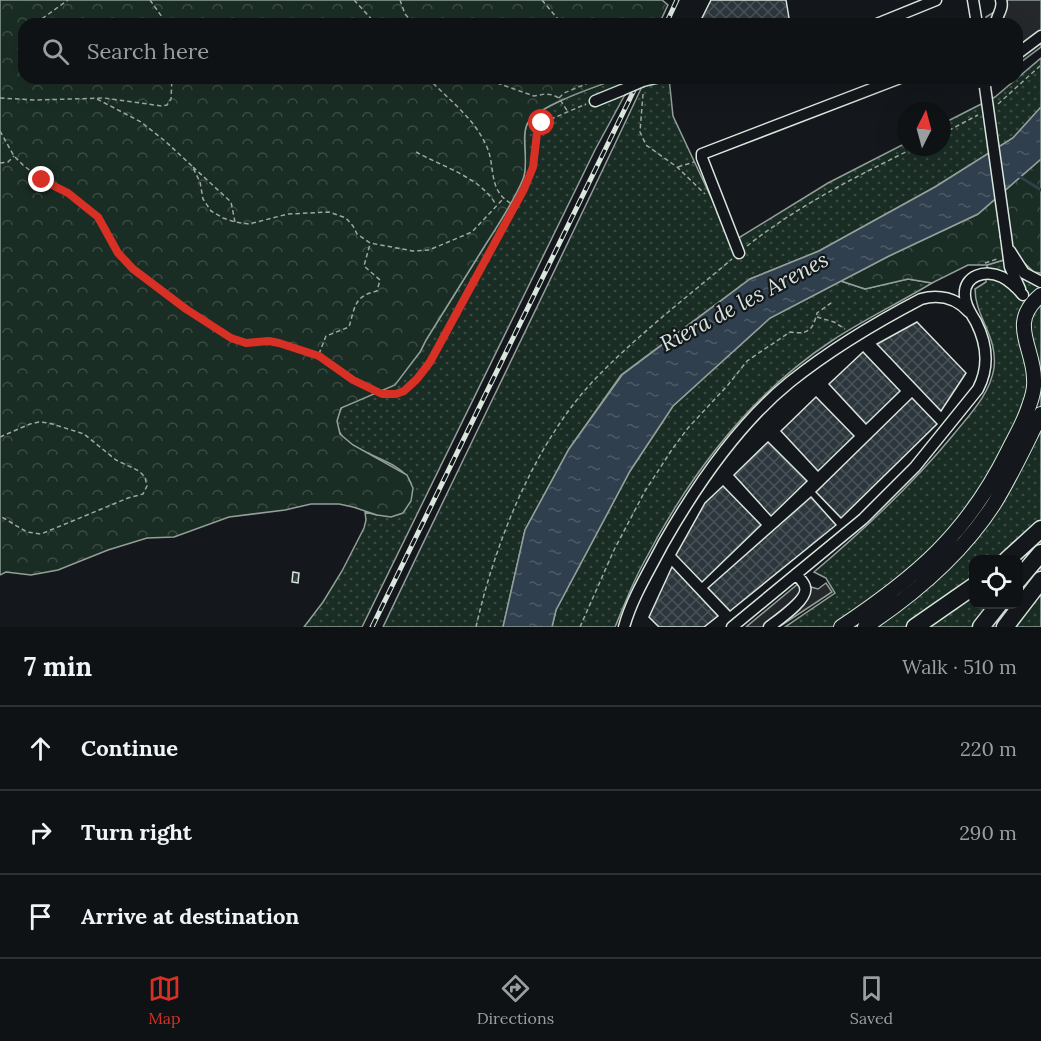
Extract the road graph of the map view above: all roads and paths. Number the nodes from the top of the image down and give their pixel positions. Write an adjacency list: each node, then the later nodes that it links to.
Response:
1 (68, 0): 9 (path)
2 (150, 0): 10 (path)
3 (354, 0): 11 (path)
4 (400, 0): 12 (path)
5 (542, 0): 13 (path)
6 (934, 0): 14 (street)
7 (972, 0): 15 (street)
8 (1001, 0): 16 (street)
9 (43, 18)
10 (163, 18)
11 (370, 18)
12 (409, 18)
13 (557, 18)
14 (892, 18)
15 (976, 18)
16 (997, 18)
17 (1041, 36): 18 (street)
18 (1023, 50)
19 (172, 84): 29 (path)
20 (434, 84): 41 (path)
21 (500, 84): 28 (path)
22 (586, 84): 28 (path)
23 (636, 84): 30 (street, bridge)
24 (643, 84): 39 (path)
25 (885, 84): 36 (street)
26 (985, 84): 45 (street, bridge)
27 (0, 98): 29 (path)
28 (559, 98): 31 (path)
29 (97, 99): 38 (path)
30 (595, 101): 31 (path)
31 (568, 112): 43 (path)
32 (0, 131): 34 (path)
33 (416, 152): 42 (path)
34 (14, 156): 37 (path); 58 (path)
35 (898, 156): 47 (path)
36 (703, 158): 39 (path); 47 (street)
37 (0, 163)
38 (192, 166): 44 (path); 44 (path)
39 (677, 167): 40 (path)
40 (708, 197)
41 (502, 200): 42 (path); 43 (path)
42 (497, 206): 46 (path)
43 (514, 206): 58 (path)
44 (235, 222): 46 (path)
45 (1007, 242): 48 (path); 49 (street); 50 (street)
46 (370, 243): 58 (path)
47 (735, 256): 71 (path)
48 (983, 264)
49 (1041, 282)
50 (1023, 295): 53 (street); 54 (street)
51 (1041, 295): 53 (main road)
52 (831, 303): 55 (path)
53 (1027, 313): 57 (main road)
54 (971, 314): 56 (street); 66 (street)
55 (816, 317): 56 (path); 72 (path)
56 (853, 337): 73 (street)
57 (1027, 348): 59 (main road); 76 (main road)
58 (319, 356)
59 (1041, 367)
60 (1041, 414): 77 (main road)
61 (0, 437): 62 (path)
62 (0, 516)
63 (1041, 529): 65 (highway)
64 (1041, 553): 67 (highway)
65 (1012, 555)
66 (796, 574): 74 (street); 75 (street)
67 (1023, 574)
68 (1041, 580): 80 (highway)
69 (969, 589): 78 (highway)
70 (995, 609): 79 (highway)
71 (476, 627)
72 (580, 627)
73 (624, 627)
74 (732, 627)
75 (769, 627)
76 (841, 627)
77 (865, 627)
78 (915, 627)
79 (981, 627)
80 (1005, 627)

